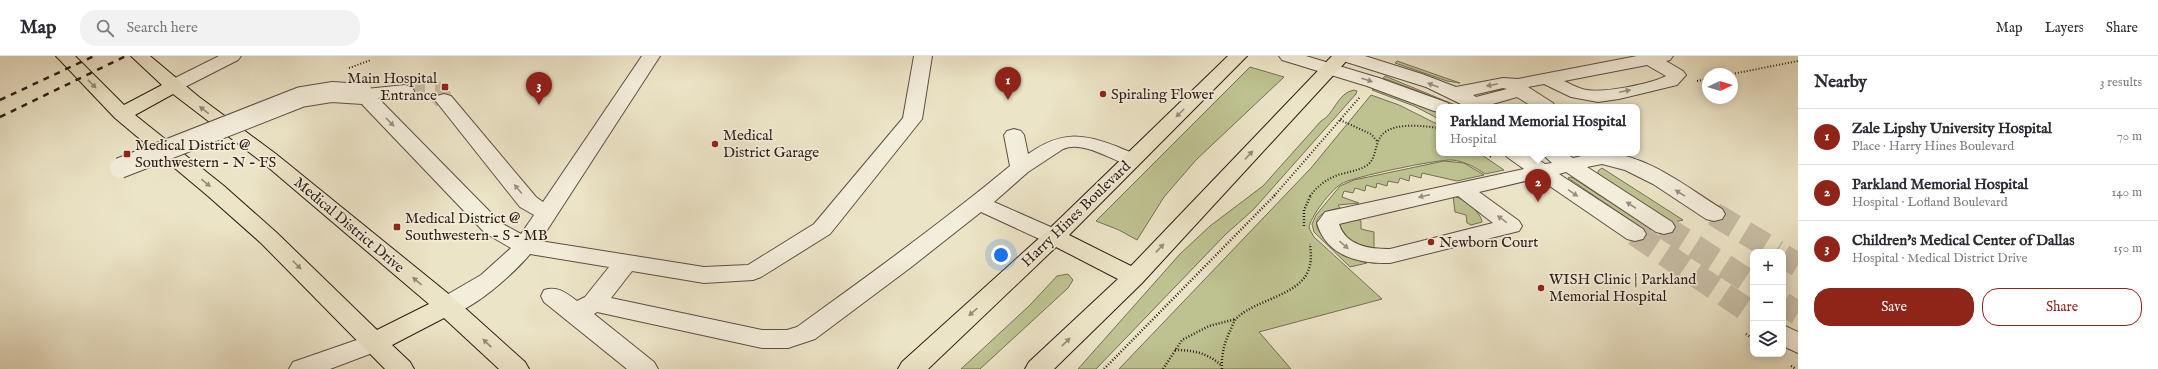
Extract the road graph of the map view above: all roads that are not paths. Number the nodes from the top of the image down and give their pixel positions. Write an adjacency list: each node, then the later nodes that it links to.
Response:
1 (65, 56): 21 (main road, one-way to 21)
2 (140, 56): 11 (main road, Medical District Drive)
3 (232, 56): 11 (street)
4 (651, 56): 33 (street)
5 (923, 56): 39 (street)
6 (1238, 56): 26 (main road, Harry Hines Boulevard, one-way to 26)
7 (1288, 56): 9 (street)
8 (1657, 57): 10 (street); 10 (street, one-way to 8)
9 (1339, 60): 14 (street, one-way to 9); 20 (street, one-way to 20); 40 (main road, one-way to 9)
10 (1548, 79): 12 (street)
11 (175, 85): 21 (main road); 42 (main road, Medical District Drive, one-way to 11)
12 (1519, 88): 14 (street, one-way to 14); 18 (street); 19 (street)
13 (405, 92): 15 (street)
14 (1454, 93): 17 (street)
15 (363, 94): 29 (street, bridge); 38 (street, one-way to 38)
16 (444, 100): 33 (street, one-way to 16)
17 (1475, 104)
18 (1479, 104)
19 (1542, 104)
20 (1436, 105)
21 (122, 114): 45 (main road, one-way to 45)
22 (1014, 135): 30 (street)
23 (1525, 156): 27 (street)
24 (1600, 156): 28 (street)
25 (1607, 156): 34 (street, one-way to 25)
26 (1132, 160): 30 (street); 37 (main road, Harry Hines Boulevard)
27 (1546, 162): 28 (street); 31 (street); 36 (street, one-way to 36)
28 (1569, 165): 35 (street, one-way to 28)
29 (120, 168)
30 (1021, 168): 32 (street)
31 (1462, 190): 31 (street, one-way to 31)
32 (979, 203): 37 (street); 43 (street)
33 (547, 214): 38 (street)
34 (1714, 214)
35 (1664, 227)
36 (1635, 234)
37 (1054, 237): 40 (main road); 51 (main road, Harry Hines Boulevard, one-way to 51)
38 (525, 246): 39 (street); 42 (street)
39 (626, 262): 43 (street)
40 (1134, 276): 52 (main road, one-way to 40)
41 (553, 296): 43 (street)
42 (447, 306): 45 (main road); 49 (main road, Medical District Drive, one-way to 42)
43 (585, 308): 50 (street)
44 (1786, 336): 46 (street)
45 (374, 342): 47 (street); 48 (main road)
46 (1798, 344)
47 (302, 369)
48 (401, 369)
49 (516, 369)
50 (645, 369)
51 (911, 369)
52 (1038, 369)

